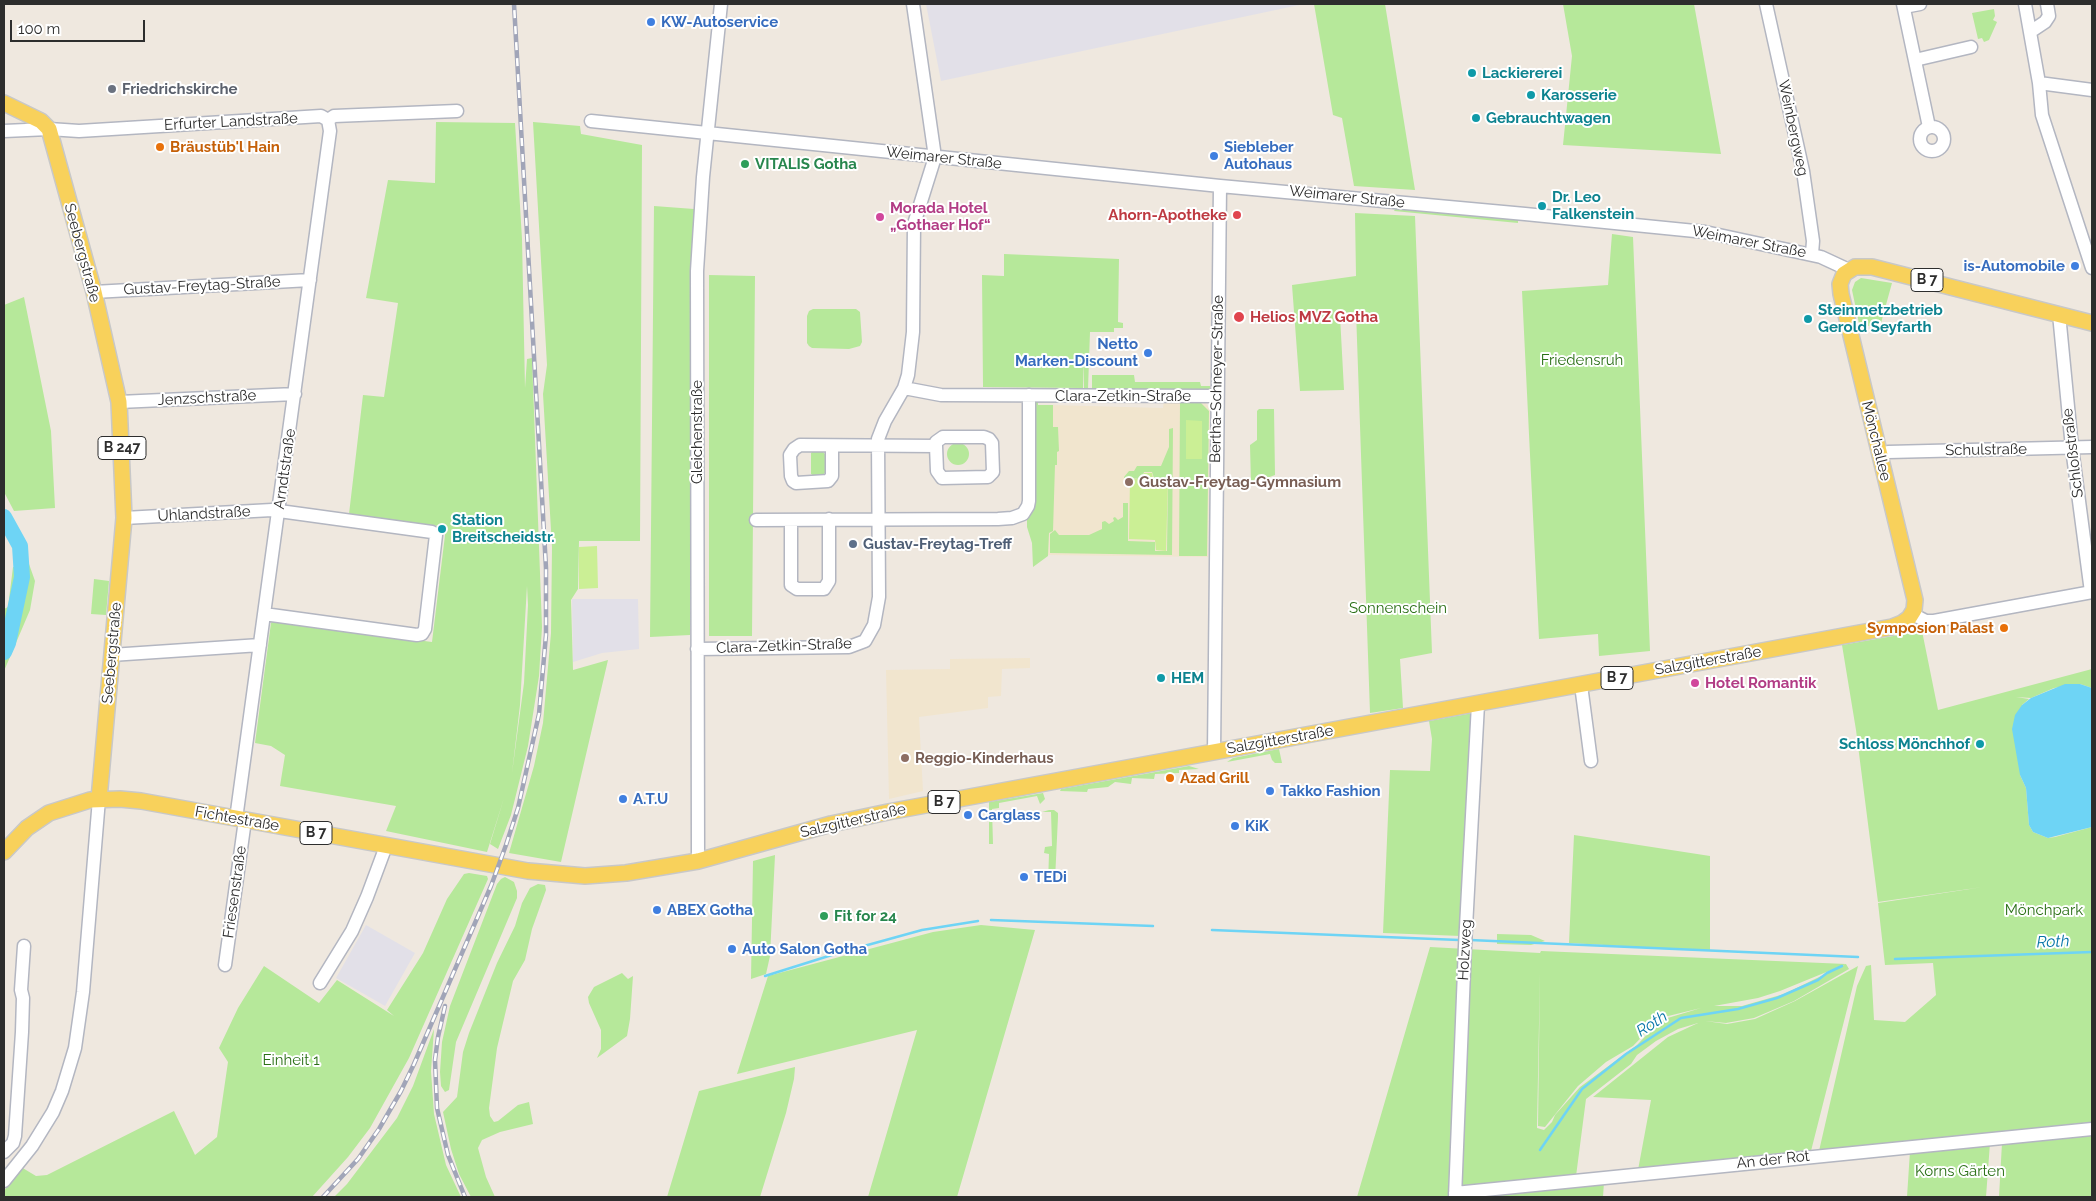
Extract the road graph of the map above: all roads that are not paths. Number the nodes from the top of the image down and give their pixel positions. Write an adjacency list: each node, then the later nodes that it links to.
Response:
1 (721, 4): 20 (street, Gleichenstraße)
2 (914, 4): 21 (street)
3 (1766, 4): 23 (street, Weinbergweg)
4 (1920, 4): 7 (street)
5 (2024, 4): 8 (street)
6 (2047, 4): 8 (street)
7 (1903, 6): 10 (street)
8 (2030, 32): 11 (street)
9 (1971, 47): 10 (street)
10 (1915, 60): 17 (street)
11 (2039, 83): 12 (street); 24 (street)
12 (2092, 90)
13 (4, 103): 18 (main road)
14 (457, 111): 15 (street, Erfurter Landstraße)
15 (328, 120): 18 (street, Erfurter Landstraße); 26 (street, Arndtstraße)
16 (591, 121): 20 (street, Weimarer Straße)
17 (1929, 127)
18 (49, 129): 19 (street, Erfurter Landstraße); 27 (main road, Seebergstraße / B 247)
19 (4, 131)
20 (708, 133): 21 (street, Weimarer Straße); 51 (street, Gleichenstraße)
21 (935, 157): 22 (street, Weimarer Straße); 30 (street, Clara-Zetkin-Straße)
22 (1220, 186): 23 (street, Weimarer Straße); 33 (street, Bertha-Schneyer-Straße)
23 (1812, 254): 25 (street, Weimarer Straße)
24 (2092, 268)
25 (1849, 270): 28 (main road, B 7); 40 (main road, Mönchallee)
26 (310, 280): 27 (street, Gustav-Freytag-Straße); 31 (street, Arndtstraße)
27 (94, 292): 34 (main road, Seebergstraße / B 247)
28 (2059, 314): 29 (main road, B 7); 39 (street, Schloßstraße)
29 (2092, 323)
30 (904, 388): 32 (street, Clara-Zetkin-Straße); 37 (street, Clara-Zetkin-Straße)
31 (295, 394): 34 (street, Jenzschstraße); 41 (street, Arndtstraße)
32 (1029, 395): 33 (street, Clara-Zetkin-Straße); 43 (street)
33 (1217, 396): 55 (street, Bertha-Schneyer-Straße)
34 (119, 402): 42 (main road, Seebergstraße / B 247)
35 (832, 446): 37 (street)
36 (936, 446): 36 (street); 37 (street)
37 (877, 447): 43 (street, Clara-Zetkin-Straße)
38 (2092, 447): 39 (street, Schulstraße)
39 (2072, 448): 40 (street, Schulstraße); 47 (street, Schloßstraße)
40 (1880, 454): 49 (main road, Mönchallee)
41 (279, 510): 42 (street, Uhlandstraße); 48 (street, Arndtstraße); 48 (street, Uhlandstraße)
42 (124, 518): 52 (main road, Seebergstraße / B 247)
43 (878, 518): 44 (street); 51 (street, Clara-Zetkin-Straße)
44 (829, 519): 46 (street); 46 (street)
45 (756, 520): 46 (street)
46 (791, 520)
47 (2092, 592): 49 (street)
48 (264, 614): 50 (street, Arndtstraße)
49 (1912, 614): 53 (main road, Salzgitterstraße / B 7)
50 (260, 645): 52 (street); 58 (street, Arndtstraße)
51 (697, 649): 62 (street, Gleichenstraße)
52 (111, 655): 57 (main road, Seebergstraße / B 247)
53 (1581, 685): 54 (main road, Salzgitterstraße / B 7); 56 (street)
54 (1478, 704): 55 (main road, Salzgitterstraße / B 7); 70 (street, Holzweg)
55 (1214, 752): 62 (main road, Salzgitterstraße / B 7)
56 (1591, 761)
57 (99, 799): 58 (main road, Fichtestraße / B 7); 60 (main road, B 7); 68 (street, Seebergstraße)
58 (241, 819): 59 (main road, Fichtestraße / B 7); 64 (street, Friesenstraße)
59 (386, 846): 61 (main road, Fichtestraße / B 7); 65 (street)
60 (4, 852)
61 (464, 860): 62 (main road, Salzgitterstraße / B 7)
62 (698, 861)
63 (24, 946): 67 (street)
64 (224, 965)
65 (320, 983)
66 (2092, 1129): 70 (street, An der Rot)
67 (4, 1153): 68 (street)
68 (14, 1168): 69 (street, Seebergstraße)
69 (4, 1181)
70 (1455, 1195)

